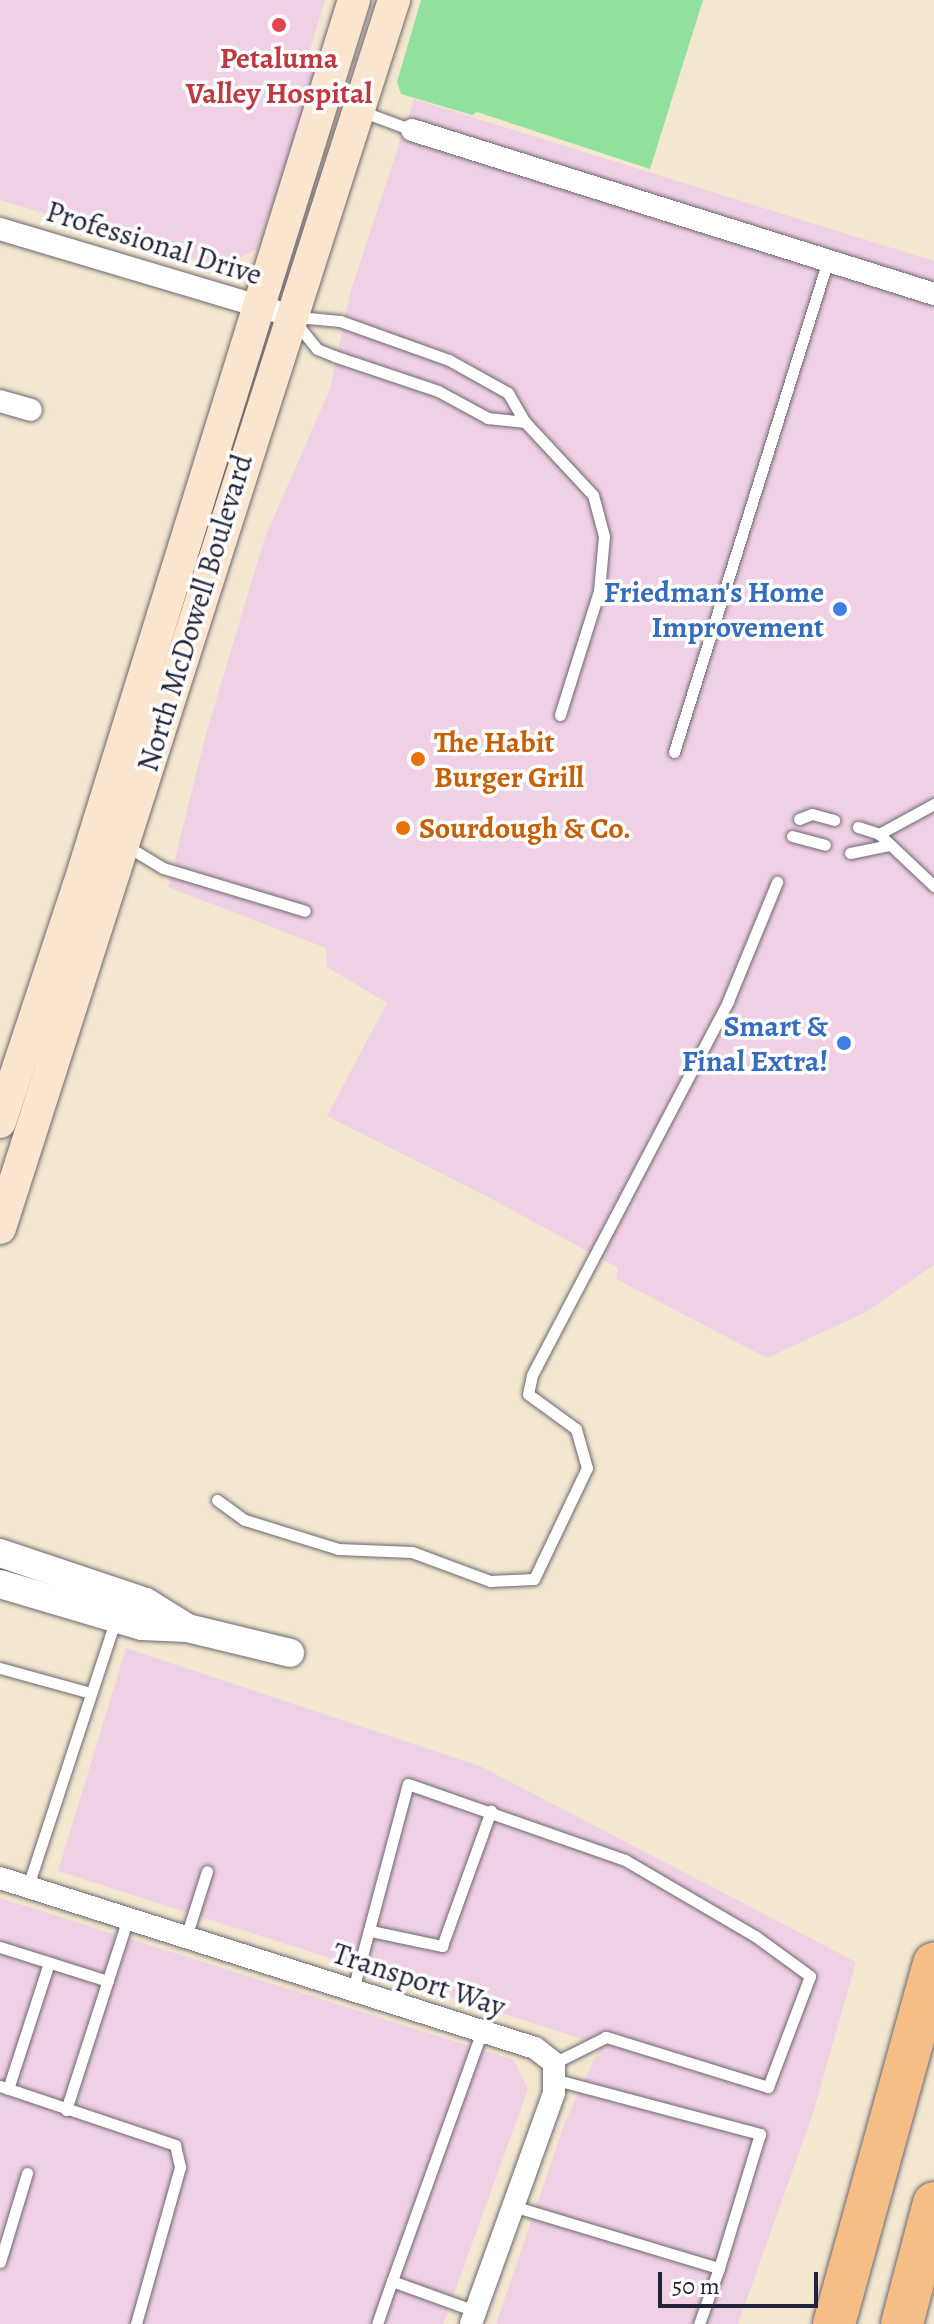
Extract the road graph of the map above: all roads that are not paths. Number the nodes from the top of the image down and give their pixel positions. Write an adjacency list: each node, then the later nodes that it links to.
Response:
1 (354, 0): 8 (main road, North McDowell Boulevard)
2 (394, 0): 3 (main road, North McDowell Boulevard)
3 (358, 109): 4 (lane); 8 (main road, North McDowell Boulevard)
4 (412, 130): 6 (street)
5 (0, 229): 8 (street, Professional Drive)
6 (828, 260): 7 (street); 13 (lane)
7 (934, 294)
8 (276, 311): 11 (lane); 11 (lane); 20 (main road, North McDowell Boulevard); 27 (main road, North McDowell Boulevard)
9 (0, 401): 10 (street)
10 (31, 410)
11 (525, 422): 12 (lane)
12 (560, 715)
13 (674, 752)
14 (934, 804): 18 (lane)
15 (799, 819): 16 (lane)
16 (834, 820)
17 (858, 827): 18 (lane)
18 (879, 834): 22 (lane)
19 (792, 836): 21 (lane)
20 (125, 845): 26 (lane); 28 (main road, North McDowell Boulevard)
21 (825, 845)
22 (890, 845): 23 (lane); 25 (lane)
23 (850, 853)
24 (777, 882): 29 (lane)
25 (934, 886)
26 (305, 911)
27 (0, 1122)
28 (0, 1228)
29 (217, 1500)
30 (0, 1553): 32 (street)
31 (0, 1584): 32 (street)
32 (119, 1607): 33 (street); 35 (lane)
33 (290, 1653)
34 (0, 1668): 35 (lane)
35 (91, 1693): 39 (lane)
36 (491, 1811): 41 (lane); 41 (lane); 49 (lane)
37 (207, 1871): 42 (lane)
38 (0, 1878): 39 (street, Transport Way)
39 (28, 1886): 40 (street, Transport Way)
40 (128, 1918): 42 (street, Transport Way); 46 (lane)
41 (371, 1931): 47 (lane)
42 (186, 1937): 47 (street, Transport Way)
43 (0, 1947): 44 (lane)
44 (49, 1963): 46 (lane); 50 (lane)
45 (934, 1964): 62 (highway)
46 (108, 1981): 51 (lane)
47 (353, 1990): 48 (street, Transport Way)
48 (482, 2031): 49 (street, Transport Way); 57 (lane)
49 (554, 2071): 54 (street); 56 (lane)
50 (4, 2088): 51 (lane)
51 (66, 2110): 59 (lane)
52 (27, 2173): 55 (lane)
53 (934, 2203): 63 (highway)
54 (513, 2206): 56 (lane); 58 (street)
55 (0, 2262)
56 (719, 2268): 61 (lane)
57 (392, 2281): 58 (lane); 60 (lane)
58 (473, 2318)
59 (136, 2324)
60 (377, 2324)
61 (699, 2324)
62 (834, 2324)
63 (902, 2324)

